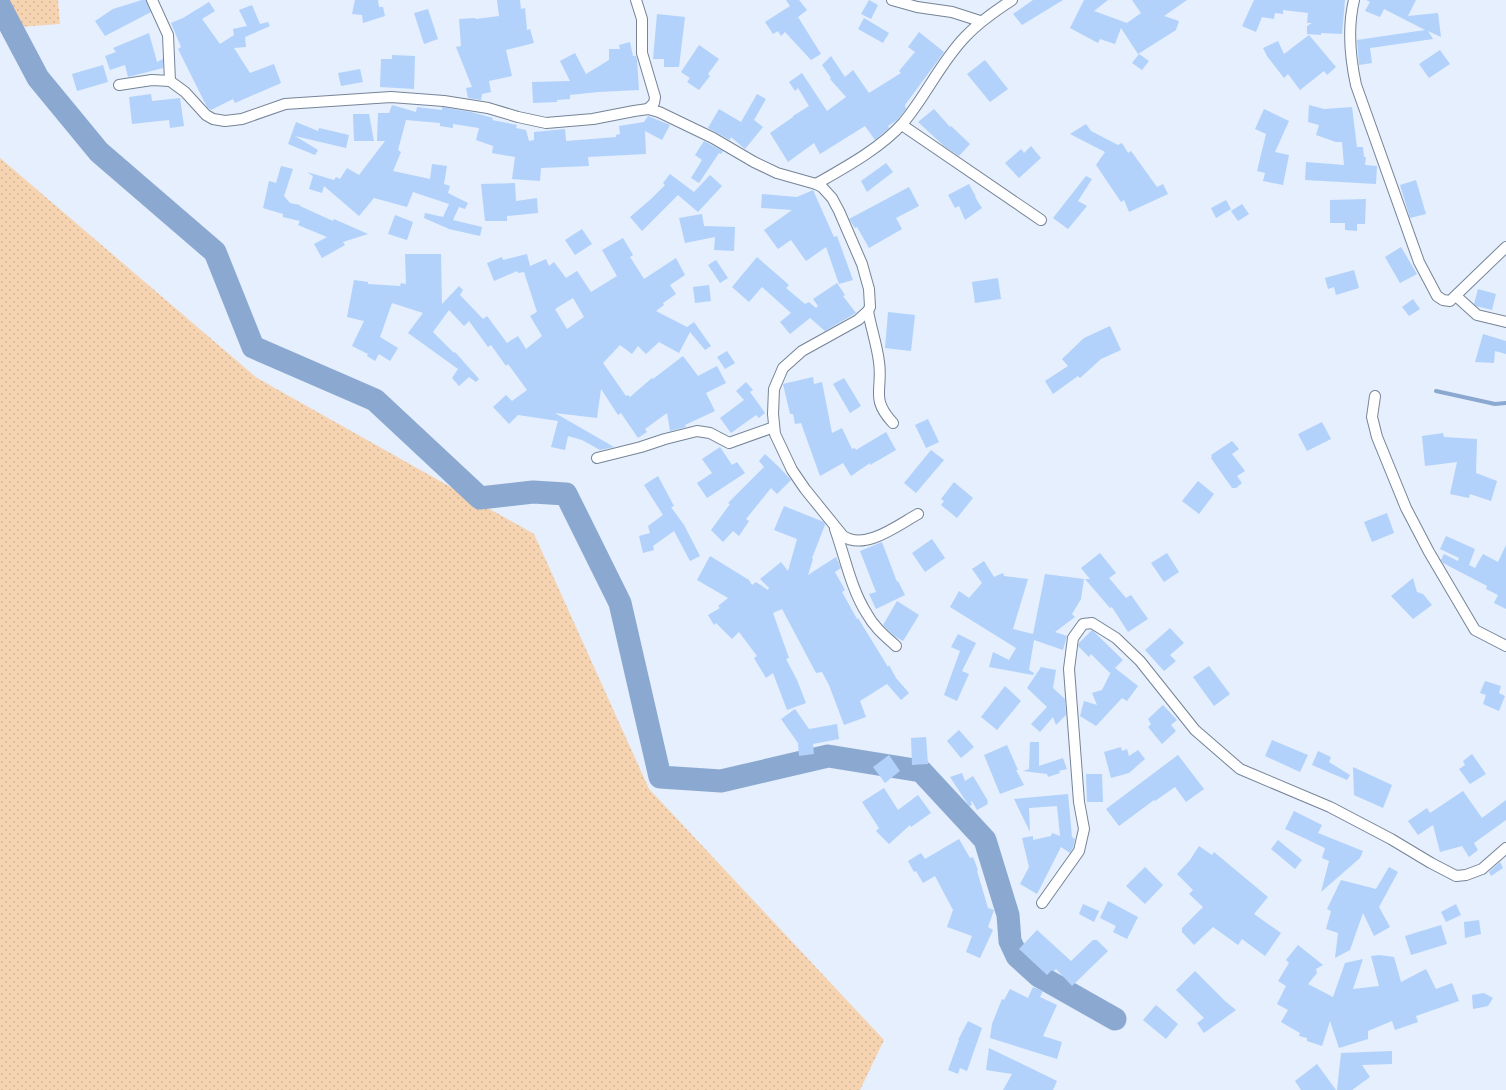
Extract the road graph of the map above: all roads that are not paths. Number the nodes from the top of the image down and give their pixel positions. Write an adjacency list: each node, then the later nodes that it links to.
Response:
1 (152, 0): 7 (street)
2 (636, 0): 9 (street)
3 (892, 0): 6 (street)
4 (1012, 0): 6 (street)
5 (1354, 0): 14 (street)
6 (980, 21): 10 (street)
7 (170, 81): 8 (street); 9 (street)
8 (119, 85)
9 (648, 109): 11 (street)
10 (902, 125): 11 (street); 12 (street)
11 (816, 184): 15 (street)
12 (1041, 220)
13 (1506, 247): 14 (street)
14 (1456, 296): 16 (street)
15 (868, 311): 18 (street); 19 (street)
16 (1506, 322)
17 (1375, 396): 24 (street)
18 (893, 424)
19 (774, 427): 20 (street); 22 (street)
20 (597, 458)
21 (918, 514): 22 (street)
22 (833, 524): 23 (street)
23 (896, 646)
24 (1506, 646)
25 (1506, 848): 26 (street)
26 (1042, 903)

